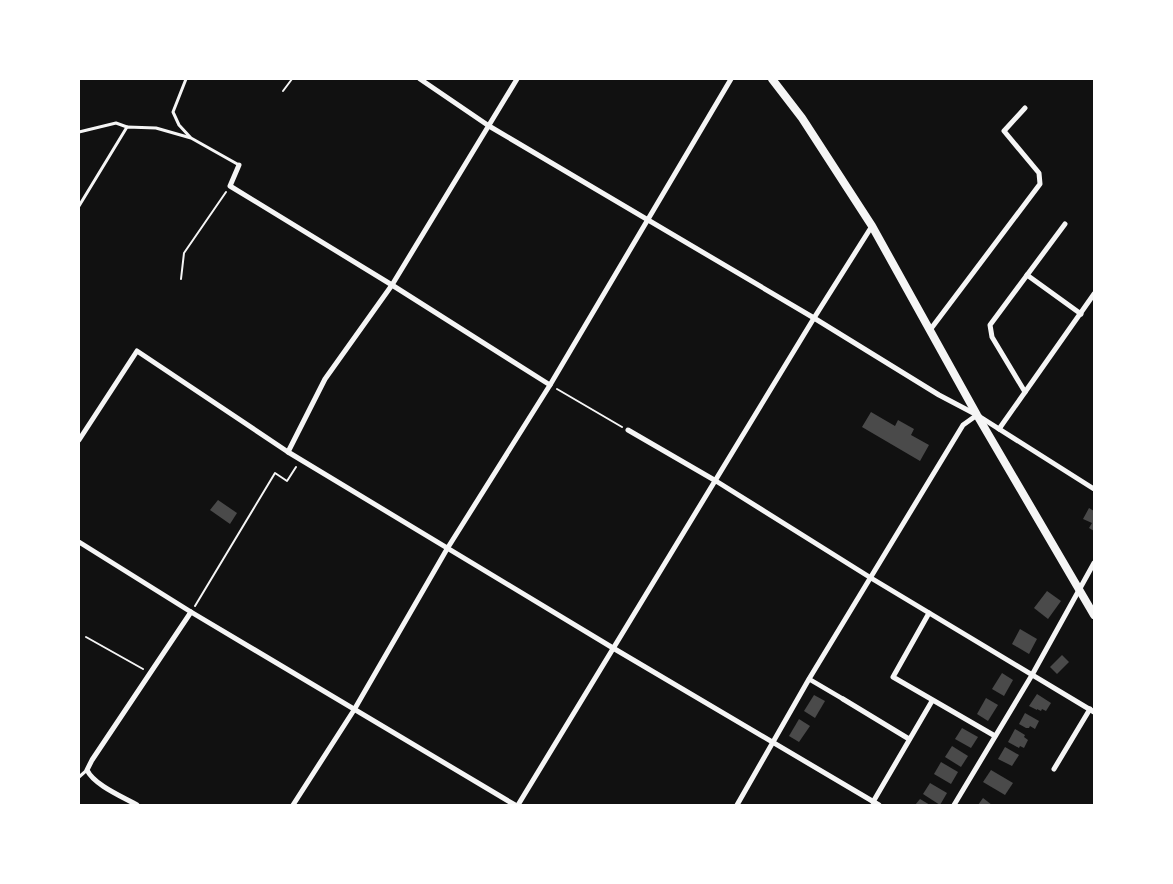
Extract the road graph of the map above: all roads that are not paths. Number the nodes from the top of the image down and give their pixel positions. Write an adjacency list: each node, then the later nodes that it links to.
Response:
1 (186, 79): 10 (lane)
2 (420, 79): 7 (street)
3 (517, 79): 7 (street)
4 (731, 79): 13 (street)
5 (772, 79): 15 (street)
6 (1025, 108): 21 (street)
7 (489, 126): 13 (street); 17 (street)
8 (127, 127): 9 (lane); 10 (lane); 12 (lane)
9 (79, 132)
10 (191, 138): 11 (lane)
11 (239, 165): 17 (street)
12 (79, 206)
13 (649, 220): 20 (street); 22 (street)
14 (1065, 224): 16 (street)
15 (872, 226): 20 (street); 21 (street)
16 (1027, 275): 19 (street); 23 (street)
17 (392, 285): 22 (street); 28 (street)
18 (1094, 294): 19 (street)
19 (1080, 314): 23 (street)
20 (814, 318): 24 (street); 29 (street)
21 (930, 330): 24 (street)
22 (550, 386): 32 (street)
23 (1025, 392): 25 (street)
24 (977, 415): 25 (street); 34 (street); 35 (street)
25 (999, 429): 30 (street)
26 (628, 430): 29 (street)
27 (79, 440): 28 (street)
28 (288, 452): 32 (street)
29 (716, 481): 34 (street); 39 (street)
30 (1094, 490)
31 (79, 542): 36 (street)
32 (447, 549): 39 (street); 44 (street)
33 (1094, 563): 35 (street)
34 (871, 578): 37 (street); 41 (street)
35 (1079, 589): 38 (street); 40 (street)
36 (191, 612): 44 (street); 50 (street)
37 (929, 613): 40 (street); 43 (street)
38 (1094, 615)
39 (613, 648): 48 (street); 55 (street)
40 (1032, 675): 45 (street); 46 (street)
41 (809, 679): 42 (street); 48 (street)
42 (843, 699): 47 (street)
43 (932, 701): 46 (street); 47 (street)
44 (354, 710): 54 (street); 55 (street)
45 (1092, 711): 49 (street)
46 (995, 736): 58 (street)
47 (909, 739): 52 (street)
48 (773, 742): 52 (street); 56 (street)
49 (1054, 769)
50 (87, 770): 51 (lane); 53 (street)
51 (79, 777)
52 (873, 802): 57 (street)
53 (137, 805)
54 (293, 805)
55 (517, 805)
56 (736, 805)
57 (879, 805)
58 (954, 805)

